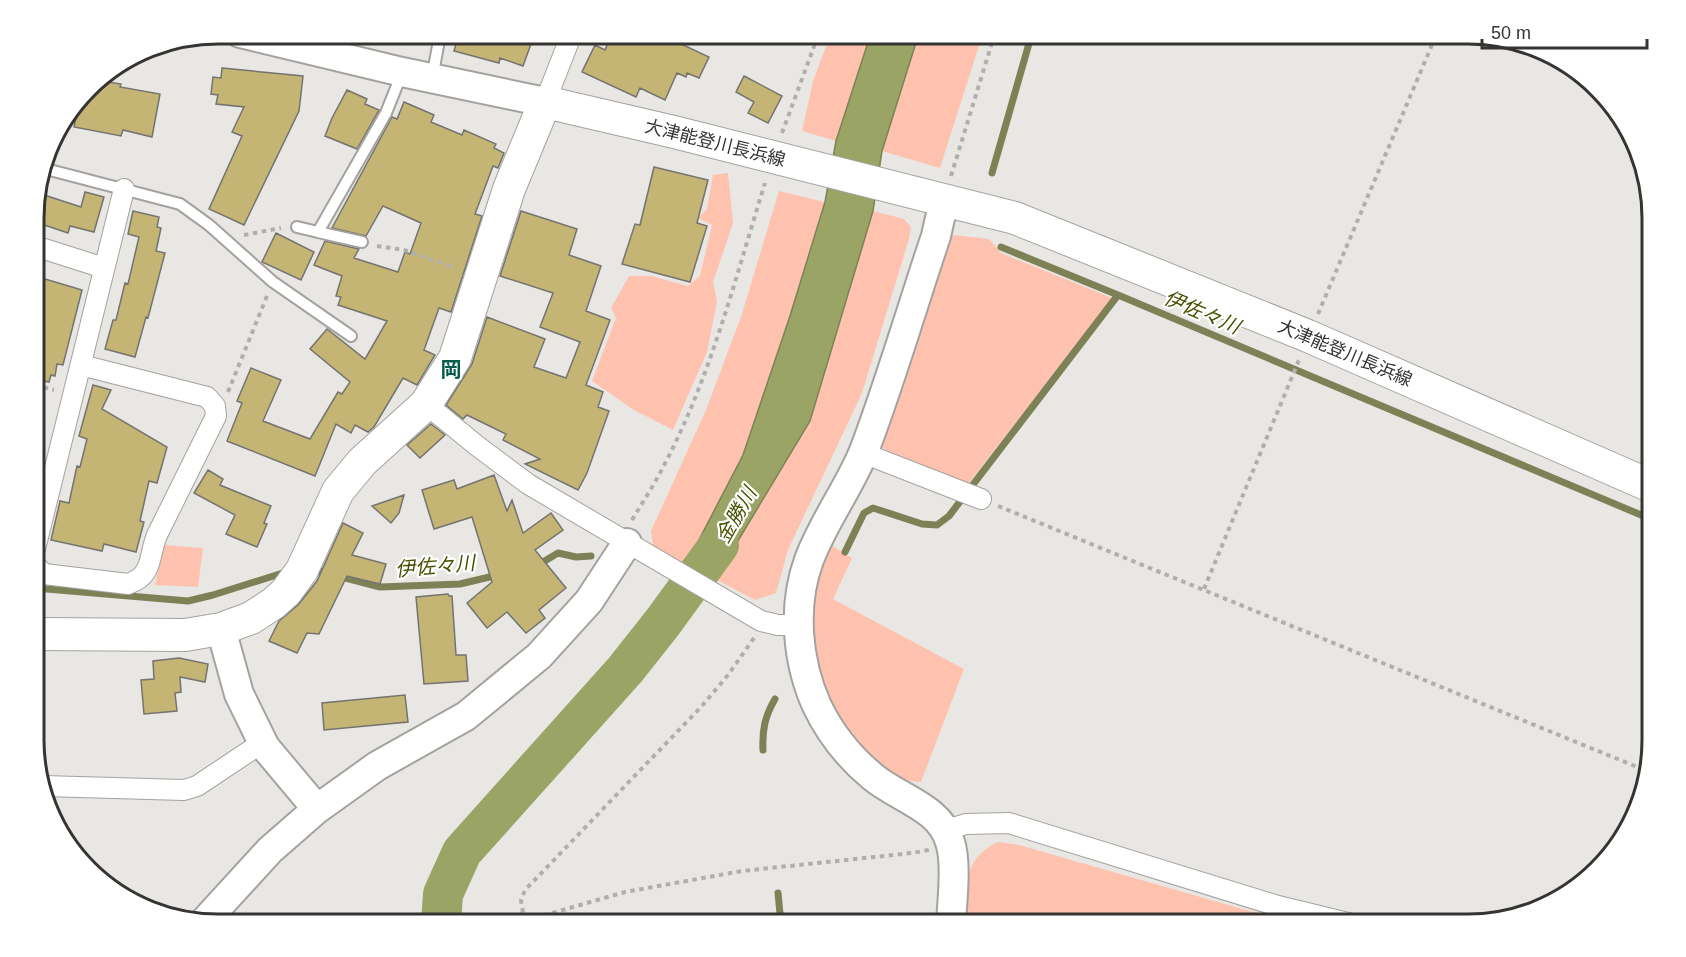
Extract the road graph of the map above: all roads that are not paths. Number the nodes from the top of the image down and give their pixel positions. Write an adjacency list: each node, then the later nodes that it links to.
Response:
1 (340, 44): 4 (street)
2 (438, 44): 5 (lane)
3 (568, 44): 6 (street)
4 (402, 72): 5 (street); 11 (lane)
5 (432, 78): 6 (street)
6 (545, 102): 9 (main road, 大津能登川長浜線); 17 (main road)
7 (51, 170): 8 (lane)
8 (124, 189): 14 (street); 15 (lane)
9 (929, 196): 18 (street); 19 (main road, 大津能登川長浜線)
10 (297, 227): 11 (lane)
11 (318, 232): 12 (lane)
12 (362, 242)
13 (44, 249): 14 (street)
14 (104, 268): 16 (street)
15 (351, 336)
16 (81, 365): 21 (street); 23 (street)
17 (426, 404): 22 (street); 25 (main road)
18 (863, 453): 20 (street); 24 (street)
19 (1642, 483)
20 (981, 499)
21 (44, 510)
22 (628, 543): 24 (street); 29 (street)
23 (44, 573)
24 (799, 625): 30 (street)
25 (221, 629): 26 (main road); 27 (street)
26 (44, 634)
27 (263, 742): 28 (street); 29 (street)
28 (51, 786)
29 (317, 809): 31 (street)
30 (948, 837): 32 (street); 33 (street)
31 (212, 913)
32 (951, 913)
33 (1307, 913)

